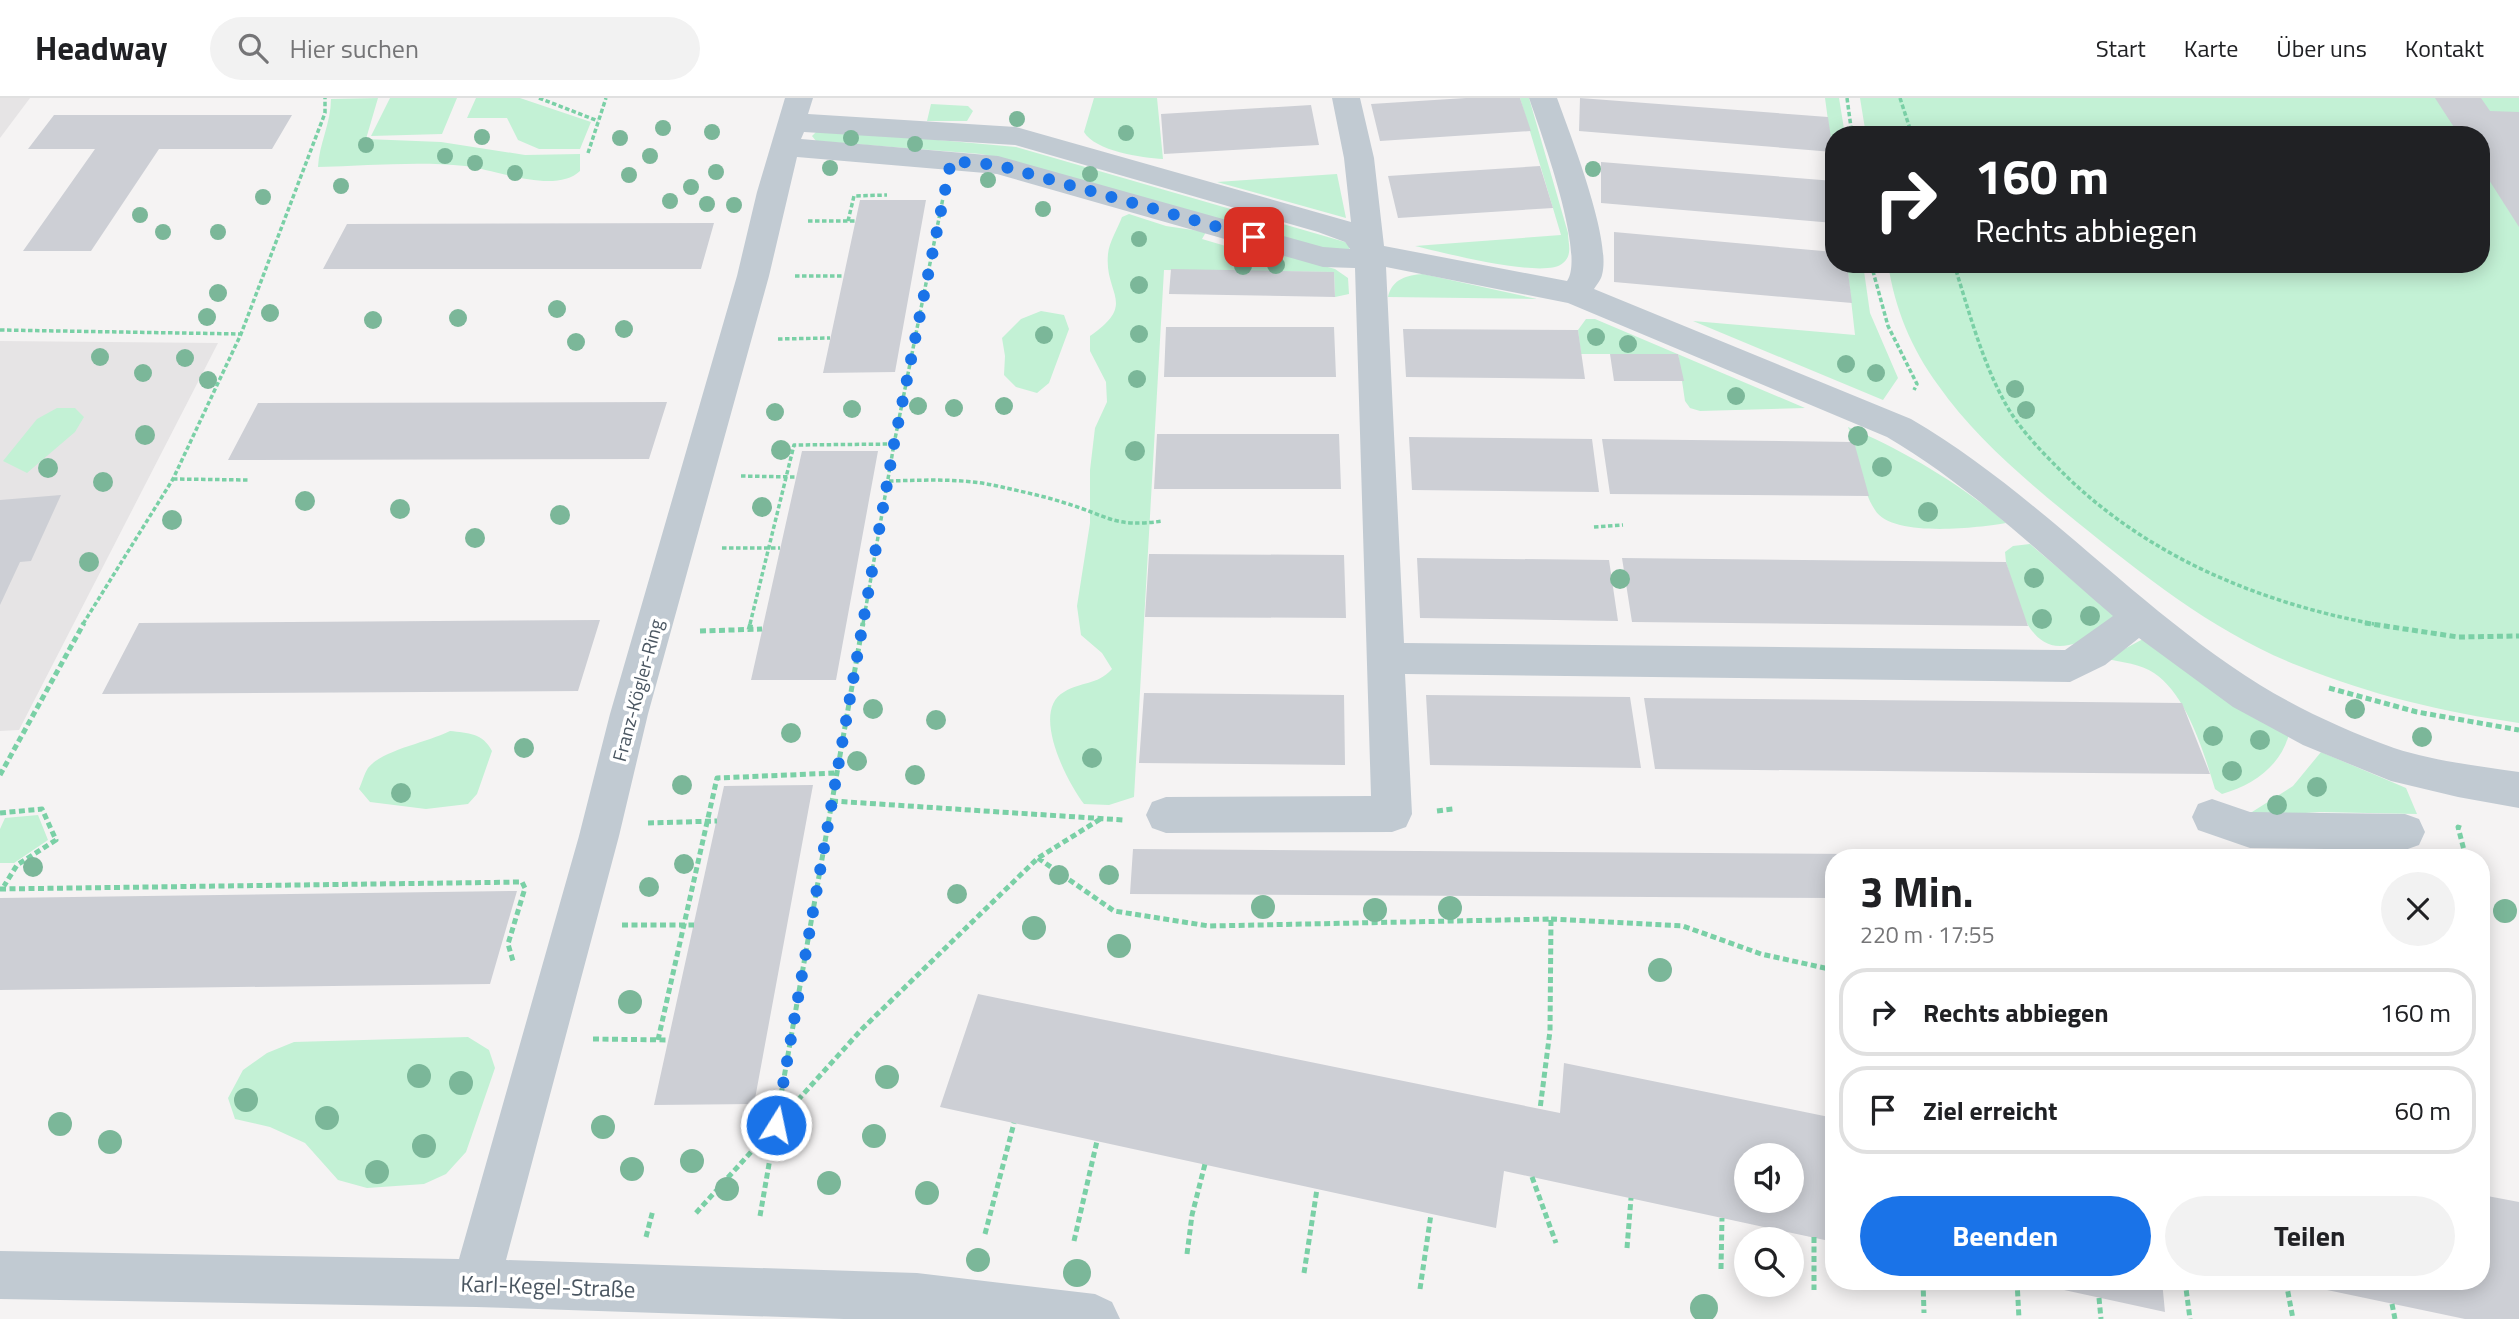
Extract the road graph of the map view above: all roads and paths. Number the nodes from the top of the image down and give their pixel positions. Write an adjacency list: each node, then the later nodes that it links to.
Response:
1 (325, 98): 21 (path)
2 (539, 98): 8 (path)
3 (606, 98): 8 (path)
4 (1346, 98): 16 (street)
5 (1543, 98): 19 (street)
6 (1847, 98): 10 (path)
7 (1900, 98): 11 (path)
8 (598, 121): 12 (path)
9 (792, 122): 16 (street); 24 (street, Franz-Kögler-Ring)
10 (1851, 126)
11 (1909, 126)
12 (588, 153)
13 (892, 195): 15 (path)
14 (931, 195): 23 (path)
15 (848, 221)
16 (1370, 254): 19 (street); 41 (street)
17 (1872, 273): 22 (path)
18 (1957, 273): 40 (path)
19 (1576, 293): 22 (street)
20 (0, 330): 21 (path)
21 (241, 334): 27 (path)
22 (1899, 428): 36 (street)
23 (894, 444): 25 (path); 29 (path)
24 (696, 475): 25 (path); 33 (street, Franz-Kögler-Ring)
25 (786, 477): 26 (path); 34 (path)
26 (796, 477)
27 (173, 479): 28 (path); 45 (path)
28 (248, 480)
29 (889, 481): 30 (path); 44 (path)
30 (1163, 521)
31 (1622, 525): 32 (path)
32 (1594, 527)
33 (676, 548): 34 (path); 39 (street, Franz-Kögler-Ring)
34 (768, 548): 35 (path); 38 (path)
35 (780, 548)
36 (2139, 617): 41 (street); 46 (street)
37 (762, 629): 38 (path)
38 (749, 630): 39 (path)
39 (652, 633): 54 (street, Franz-Kögler-Ring)
40 (2519, 636)
41 (1386, 658): 49 (street)
42 (2323, 686): 43 (path)
43 (2519, 730)
44 (836, 773): 47 (path); 52 (path)
45 (0, 775)
46 (2519, 790)
47 (832, 800): 51 (path); 69 (path)
48 (0, 813): 57 (path)
49 (1166, 815): 51 (path)
50 (2212, 817): 55 (street)
51 (1101, 818): 56 (path)
52 (707, 821): 53 (path); 54 (path); 59 (path)
53 (717, 821)
54 (602, 824): 61 (street, Franz-Kögler-Ring)
55 (2406, 832)
56 (1038, 858): 58 (path); 69 (path)
57 (2, 888): 62 (path)
58 (1551, 919): 63 (path); 67 (path)
59 (684, 925): 60 (path); 61 (path); 65 (path)
60 (694, 925)
61 (573, 926): 64 (street, Franz-Kögler-Ring)
62 (516, 968)
63 (1825, 968)
64 (542, 1038): 65 (path); 88 (street, Franz-Kögler-Ring)
65 (658, 1040): 66 (path)
66 (669, 1040)
67 (1540, 1109)
68 (1014, 1123): 79 (path)
69 (776, 1125): 75 (path); 77 (path)
70 (1097, 1141): 81 (path)
71 (1205, 1164): 84 (path)
72 (1532, 1177): 82 (path)
73 (1317, 1189): 86 (path)
74 (1631, 1198): 83 (path)
75 (695, 1213)
76 (1430, 1214): 89 (path)
77 (760, 1216)
78 (1722, 1218): 85 (path)
79 (985, 1234)
80 (1814, 1237): 90 (path)
81 (1074, 1241)
82 (1556, 1243)
83 (1627, 1248)
84 (1187, 1254)
85 (1721, 1269)
86 (1304, 1272)
87 (0, 1275): 88 (street, Karl-Kegel-Straße)
88 (476, 1283): 98 (street, Karl-Kegel-Straße)
89 (1420, 1289)
90 (1814, 1290)
91 (1923, 1290): 97 (path)
92 (2017, 1290): 99 (path)
93 (2186, 1290): 101 (path)
94 (2287, 1290): 102 (path)
95 (2099, 1298): 100 (path)
96 (2392, 1304): 103 (path)
97 (1924, 1313)
98 (1095, 1319)
99 (2019, 1319)
100 (2101, 1319)
101 (2190, 1319)
102 (2292, 1319)
103 (2395, 1319)

